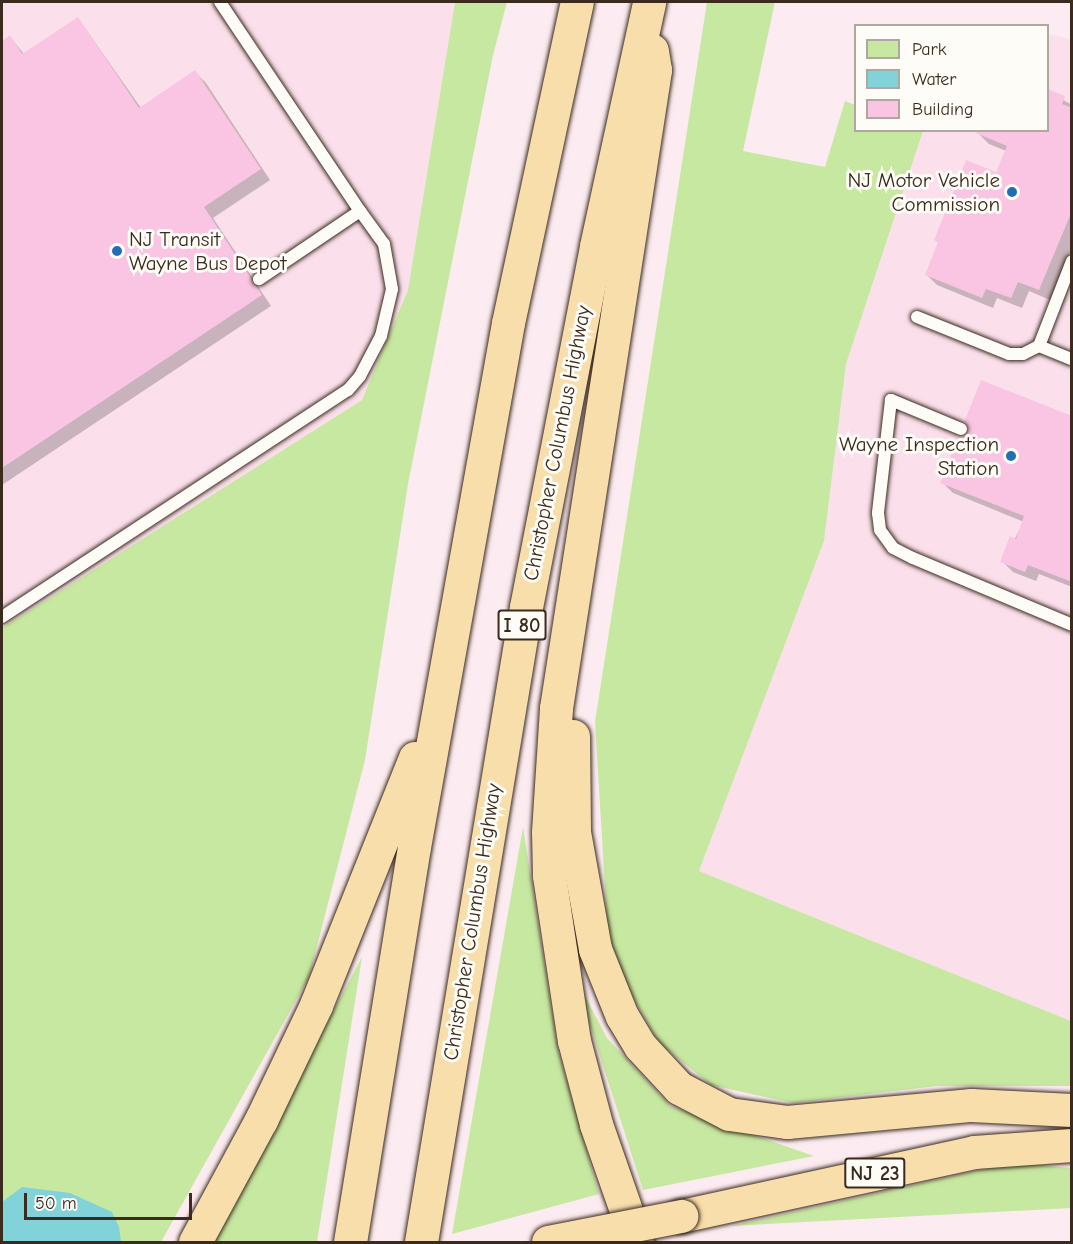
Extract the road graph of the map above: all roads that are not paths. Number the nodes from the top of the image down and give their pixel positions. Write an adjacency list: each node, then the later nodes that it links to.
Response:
1 (220, 2): 4 (lane)
2 (577, 2): 14 (highway)
3 (648, 7): 11 (highway); 19 (highway, Christopher Columbus Highway / I 80)
4 (360, 211): 6 (lane); 12 (lane)
5 (1071, 261): 8 (lane)
6 (259, 279)
7 (917, 317): 8 (lane)
8 (1040, 346): 9 (lane)
9 (1071, 359)
10 (961, 429): 13 (lane)
11 (575, 582): 15 (highway); 21 (highway)
12 (2, 617)
13 (1071, 625)
14 (442, 691): 17 (highway); 18 (highway)
15 (1071, 1110)
16 (1071, 1146): 20 (highway, NJ 23, bridge)
17 (195, 1242)
18 (350, 1242)
19 (421, 1242)
20 (548, 1242)
21 (637, 1242)

